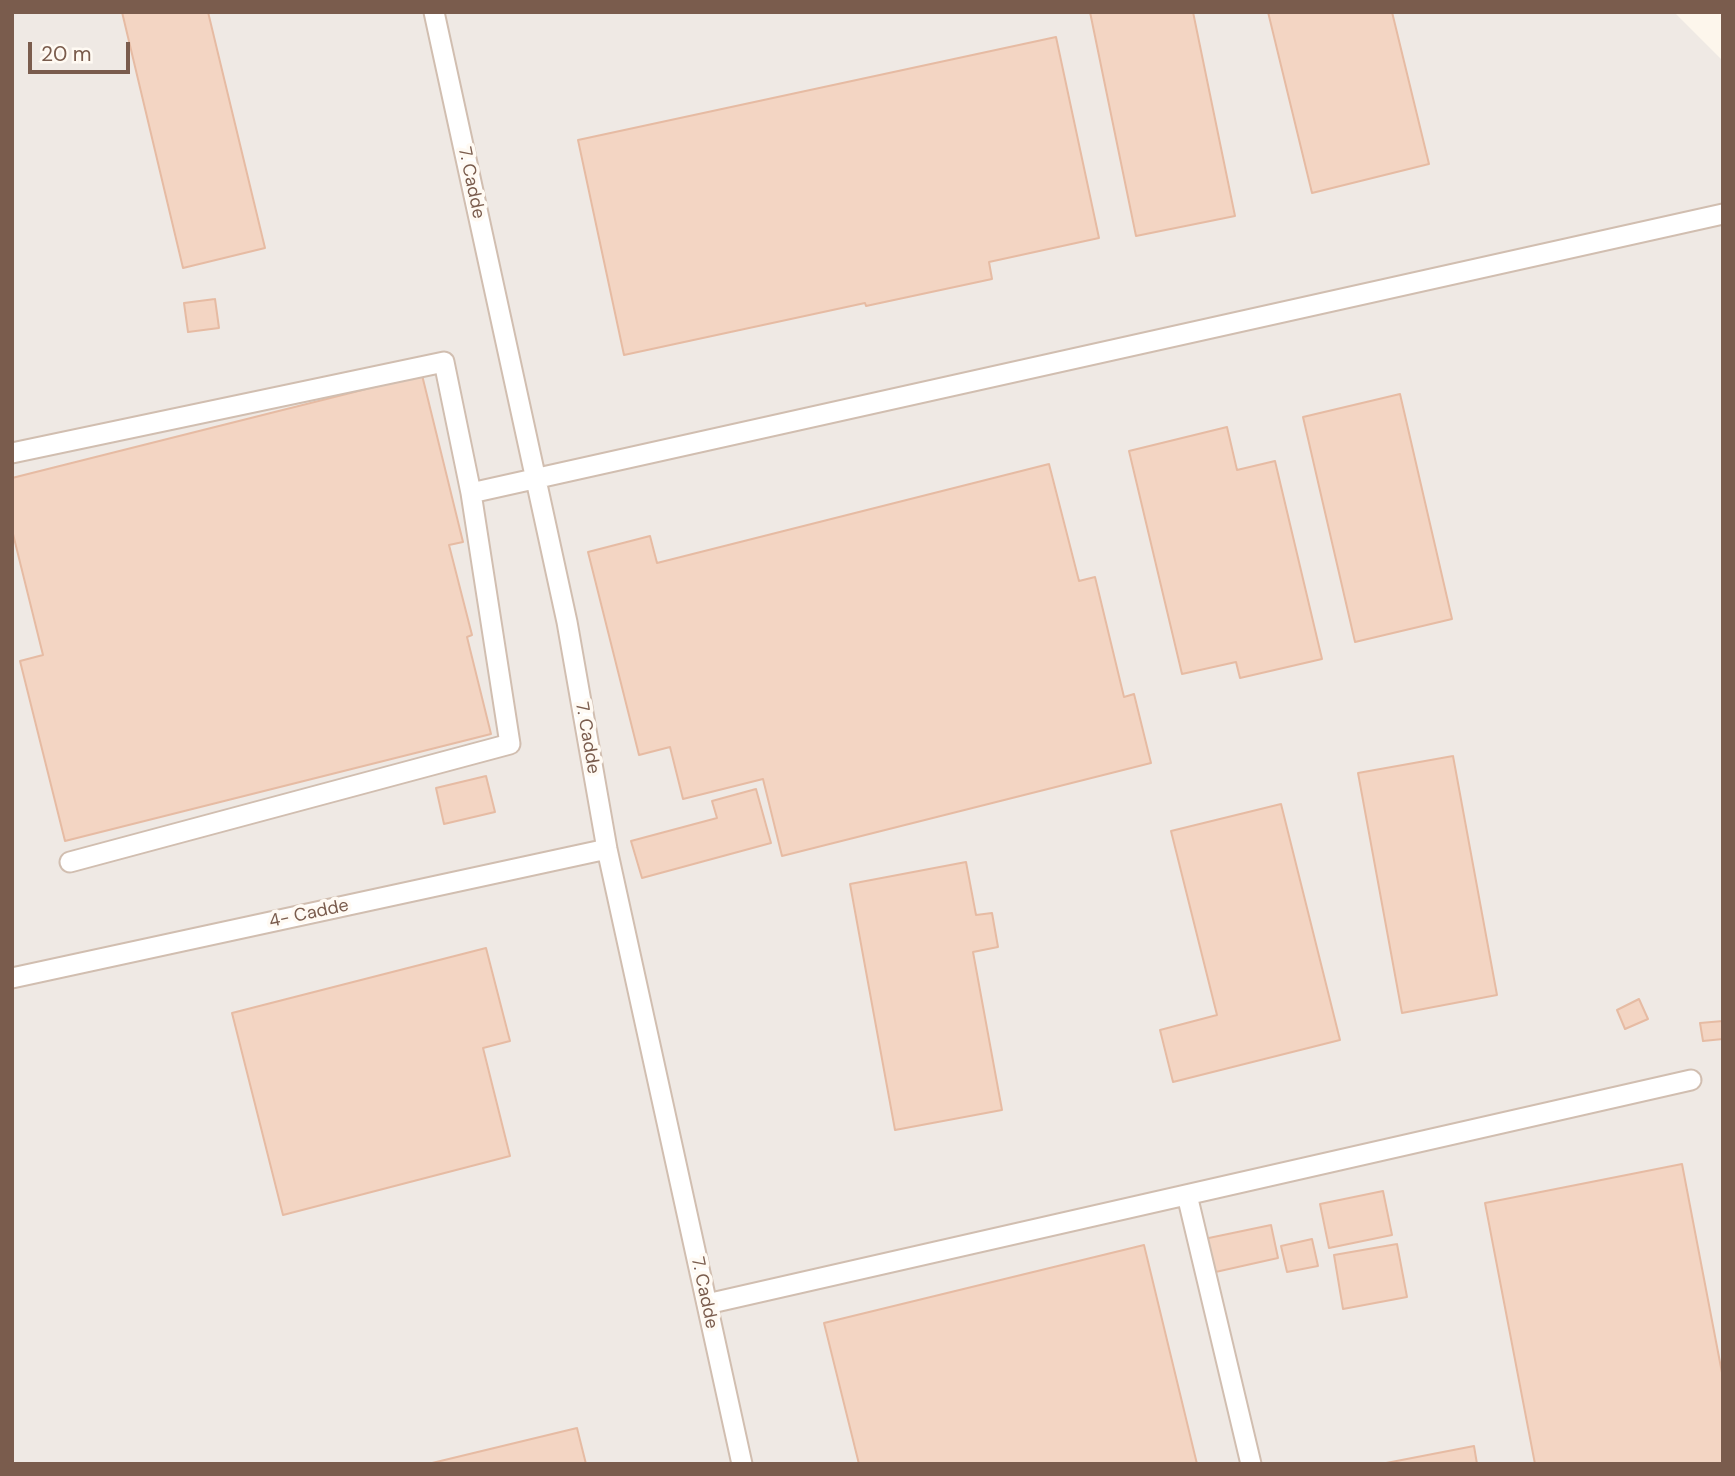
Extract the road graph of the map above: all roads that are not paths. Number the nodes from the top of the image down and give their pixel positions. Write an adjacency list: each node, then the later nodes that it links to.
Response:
1 (434, 12): 4 (lane, 7. Cadde)
2 (1723, 214): 4 (lane)
3 (12, 453): 5 (lane)
4 (536, 480): 5 (lane); 6 (lane, 7. Cadde)
5 (471, 493): 7 (lane)
6 (607, 849): 8 (lane, 4- Cadde); 11 (lane, 7. Cadde)
7 (70, 862)
8 (12, 978)
9 (1691, 1080): 10 (lane)
10 (1186, 1195): 11 (lane); 13 (lane)
11 (706, 1304): 12 (lane, 7. Cadde)
12 (742, 1464)
13 (1251, 1464)

